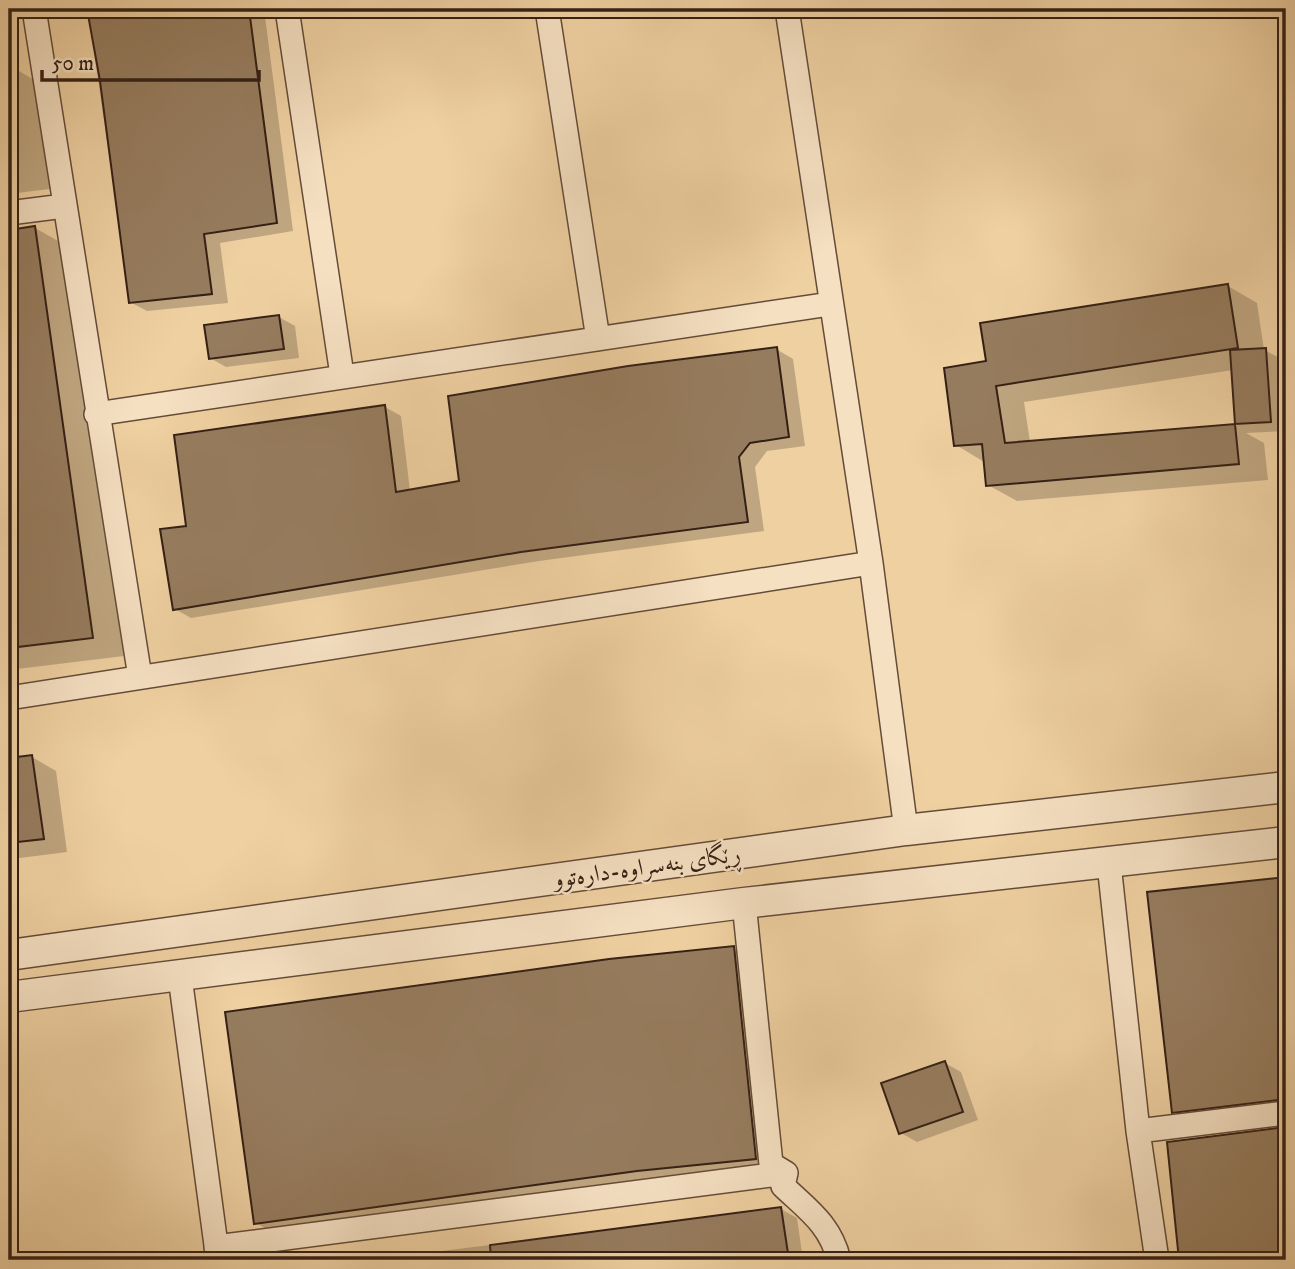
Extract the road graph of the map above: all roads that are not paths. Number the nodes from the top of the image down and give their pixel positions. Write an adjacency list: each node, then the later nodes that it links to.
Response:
1 (34, 9): 5 (street)
2 (287, 9): 9 (street)
3 (547, 9): 8 (street)
4 (787, 9): 7 (street)
5 (64, 206): 6 (street); 10 (street)
6 (9, 213)
7 (830, 304): 8 (street); 11 (street)
8 (598, 339): 9 (street)
9 (342, 375): 10 (street)
10 (96, 414): 12 (street)
11 (871, 563): 12 (street); 15 (street)
12 (140, 677): 13 (street)
13 (9, 698)
14 (1286, 787): 15 (street, ڕێگای بنەسراوە-دارەتوو)
15 (906, 831): 19 (street, ڕێگای بنەسراوە-دارەتوو)
16 (1286, 842): 17 (street, ڕێگای بنەسراوە-دارەتوو)
17 (1109, 864): 18 (street, ڕێگای بنەسراوە-دارەتوو); 25 (street)
18 (744, 903): 21 (street, ڕێگای بنەسراوە-دارەتوو); 26 (street)
19 (208, 927): 20 (street, ڕێگای بنەسراوە-دارەتوو); 21 (street)
20 (9, 955)
21 (214, 972): 22 (street, ڕێگای بنەسراوە-دارەتوو)
22 (180, 977): 23 (street, ڕێگای بنەسراوە-دارەتوو); 27 (street)
23 (9, 998)
24 (1286, 1113): 25 (street)
25 (1138, 1131): 29 (street)
26 (786, 1173): 27 (street); 28 (street)
27 (217, 1254)
28 (839, 1260)
29 (1157, 1260)

